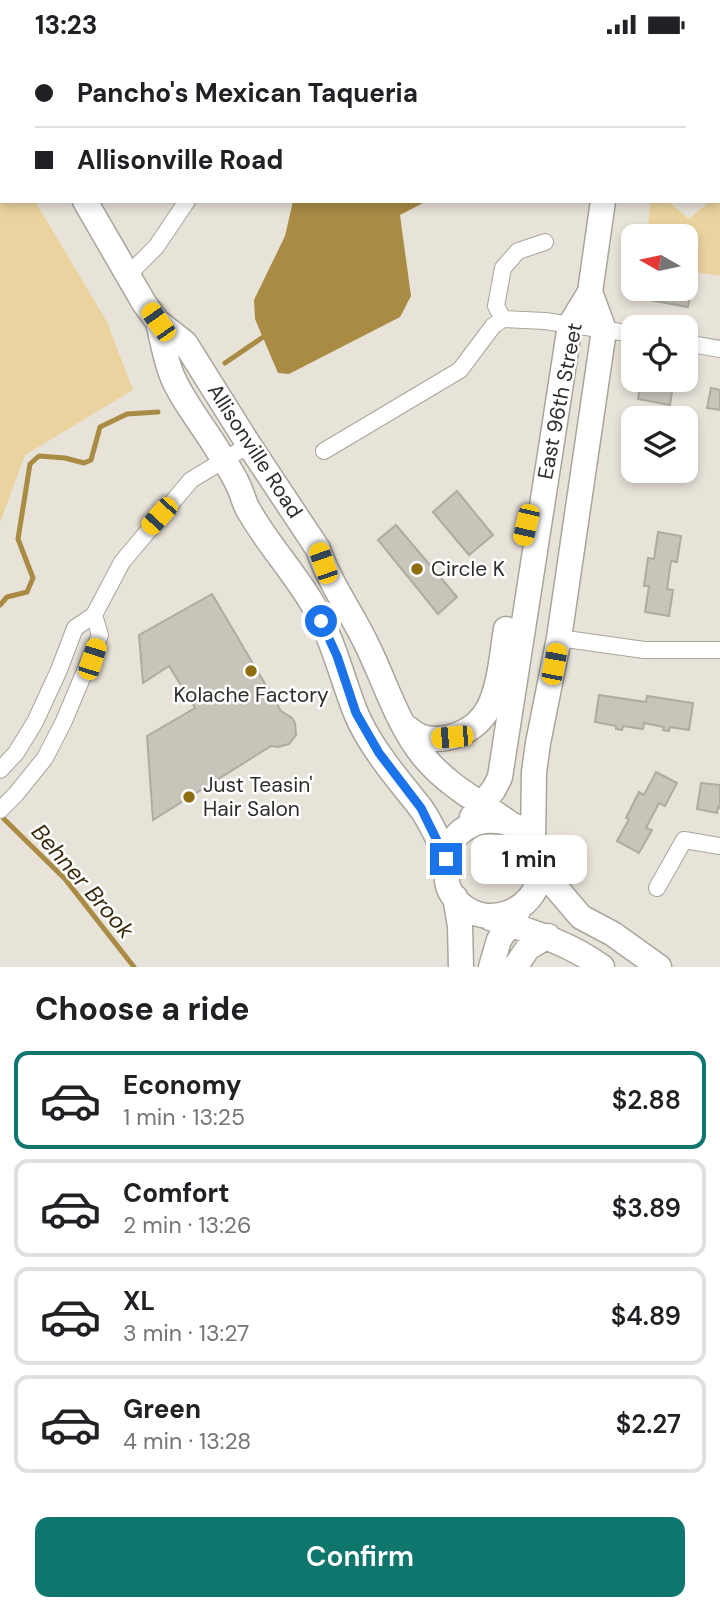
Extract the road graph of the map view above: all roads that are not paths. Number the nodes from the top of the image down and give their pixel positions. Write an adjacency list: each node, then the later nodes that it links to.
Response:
1 (86, 203): 5 (main road, Allisonville Road)
2 (186, 203): 5 (street)
3 (603, 203): 8 (main road, East 96th Street)
4 (545, 242): 6 (street)
5 (128, 275): 7 (main road, Allisonville Road)
6 (503, 319): 8 (street); 13 (street)
7 (158, 322): 12 (main road, Allisonville Road); 14 (main road, Allisonville Road)
8 (586, 327): 9 (street); 15 (main road, East 96th Street); 17 (main road, East 96th Street)
9 (621, 332)
10 (698, 345): 11 (street)
11 (720, 349)
12 (249, 445): 14 (street); 19 (main road, Allisonville Road)
13 (324, 451)
14 (224, 461): 16 (street); 27 (main road, Allisonville Road)
15 (542, 499): 19 (main road); 21 (main road, East 96th Street)
16 (94, 615): 20 (street); 22 (street)
17 (559, 638): 18 (street); 25 (main road, East 96th Street)
18 (720, 650)
19 (403, 726): 21 (main road, Allisonville Road)
20 (0, 770)
21 (481, 804): 23 (main road, Allisonville Road); 24 (main road, East 96th Street)
22 (0, 810)
23 (509, 823): 24 (main road); 25 (main road)
24 (460, 832): 27 (main road)
25 (533, 843): 28 (main road)
26 (720, 846): 29 (street)
27 (446, 859): 30 (main road)
28 (540, 869): 31 (main road); 37 (main road)
29 (657, 888)
30 (454, 897): 31 (main road); 33 (main road)
31 (515, 916): 32 (main road); 34 (main road)
32 (548, 936): 35 (main road); 36 (main road)
33 (461, 967)
34 (491, 967)
35 (515, 967)
36 (602, 967)
37 (659, 967)

